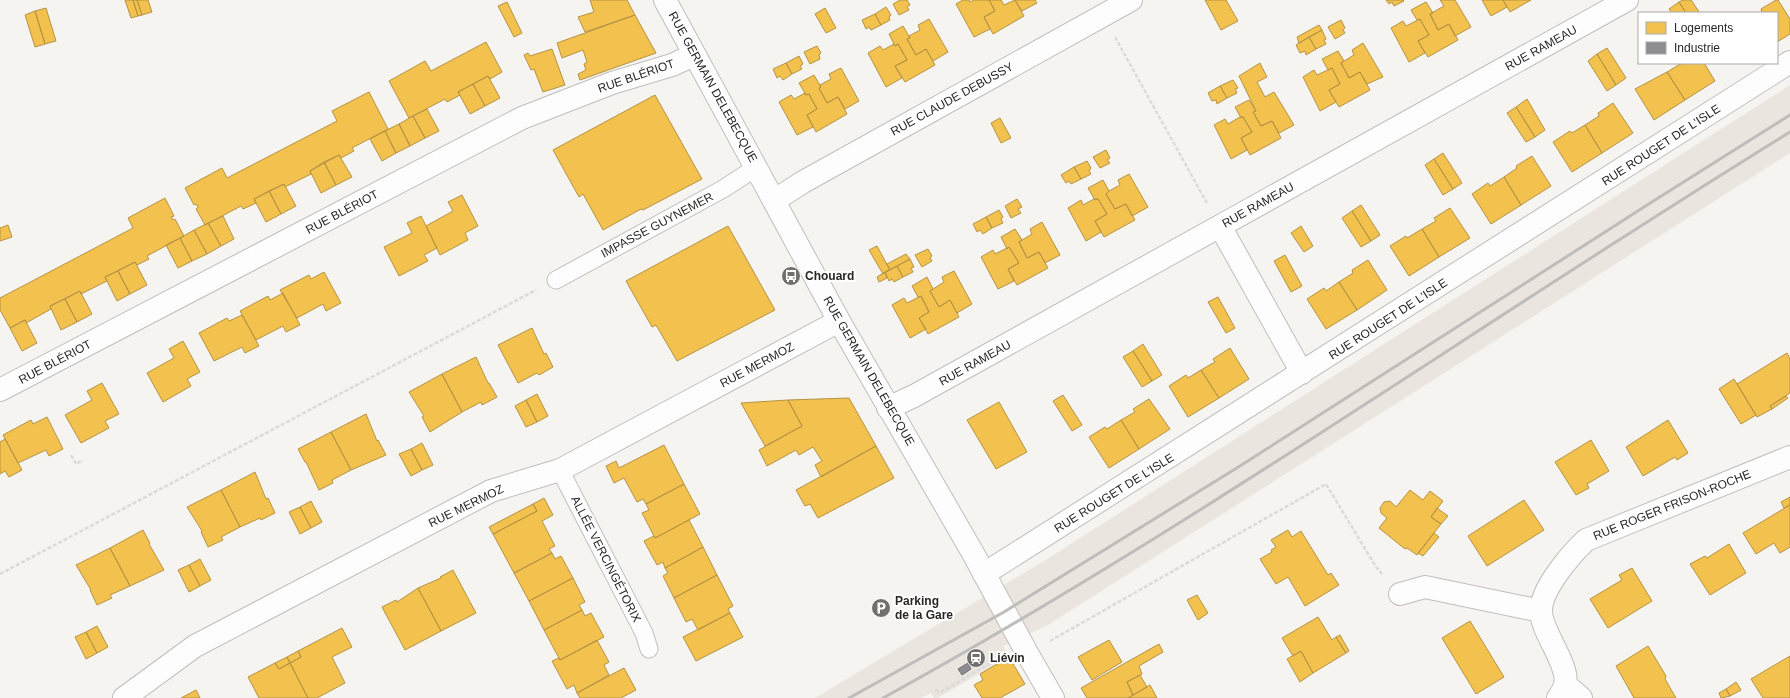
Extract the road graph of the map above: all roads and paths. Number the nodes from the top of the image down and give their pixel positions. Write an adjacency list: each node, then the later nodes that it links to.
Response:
1 (665, 0): 5 (street, RUE GERMAIN DELEBECQUE)
2 (1131, 0): 4 (street, RUE CLAUDE DEBUSSY)
3 (1628, 0): 9 (street, RUE RAMEAU)
4 (1103, 16): 8 (street, RUE CLAUDE DEBUSSY); 9 (path)
5 (694, 56): 7 (street, RUE GERMAIN DELEBECQUE); 13 (street, RUE BLÉRIOT)
6 (1790, 62): 12 (street, RUE ROUGET DE L'ISLE)
7 (757, 167): 8 (street, RUE GERMAIN DELEBECQUE); 10 (lane, IMPASSE GUYNEMER)
8 (775, 200): 11 (street, RUE GERMAIN DELEBECQUE)
9 (1220, 226): 12 (street); 14 (street, RUE RAMEAU)
10 (556, 280): 19 (path)
11 (839, 321): 14 (street, RUE GERMAIN DELEBECQUE); 18 (street, RUE MERMOZ)
12 (1302, 373): 20 (street, RUE ROUGET DE L'ISLE)
13 (0, 390)
14 (888, 408): 20 (street, RUE GERMAIN DELEBECQUE)
15 (71, 455): 17 (path)
16 (1790, 457): 22 (street, RUE ROGER FRISON-ROCHE)
17 (83, 460)
18 (560, 470): 23 (lane, ALLÉE VERCINGÉTORIX); 27 (street, RUE MERMOZ)
19 (0, 574)
20 (984, 574): 24 (street, RUE GERMAIN DELEBECQUE)
21 (1400, 594): 22 (street); 24 (path)
22 (1541, 611): 26 (street)
23 (649, 648)
24 (1024, 649): 25 (path); 28 (street, RUE GERMAIN DELEBECQUE)
25 (935, 690)
26 (1568, 693)
27 (124, 698)
28 (1053, 698)

